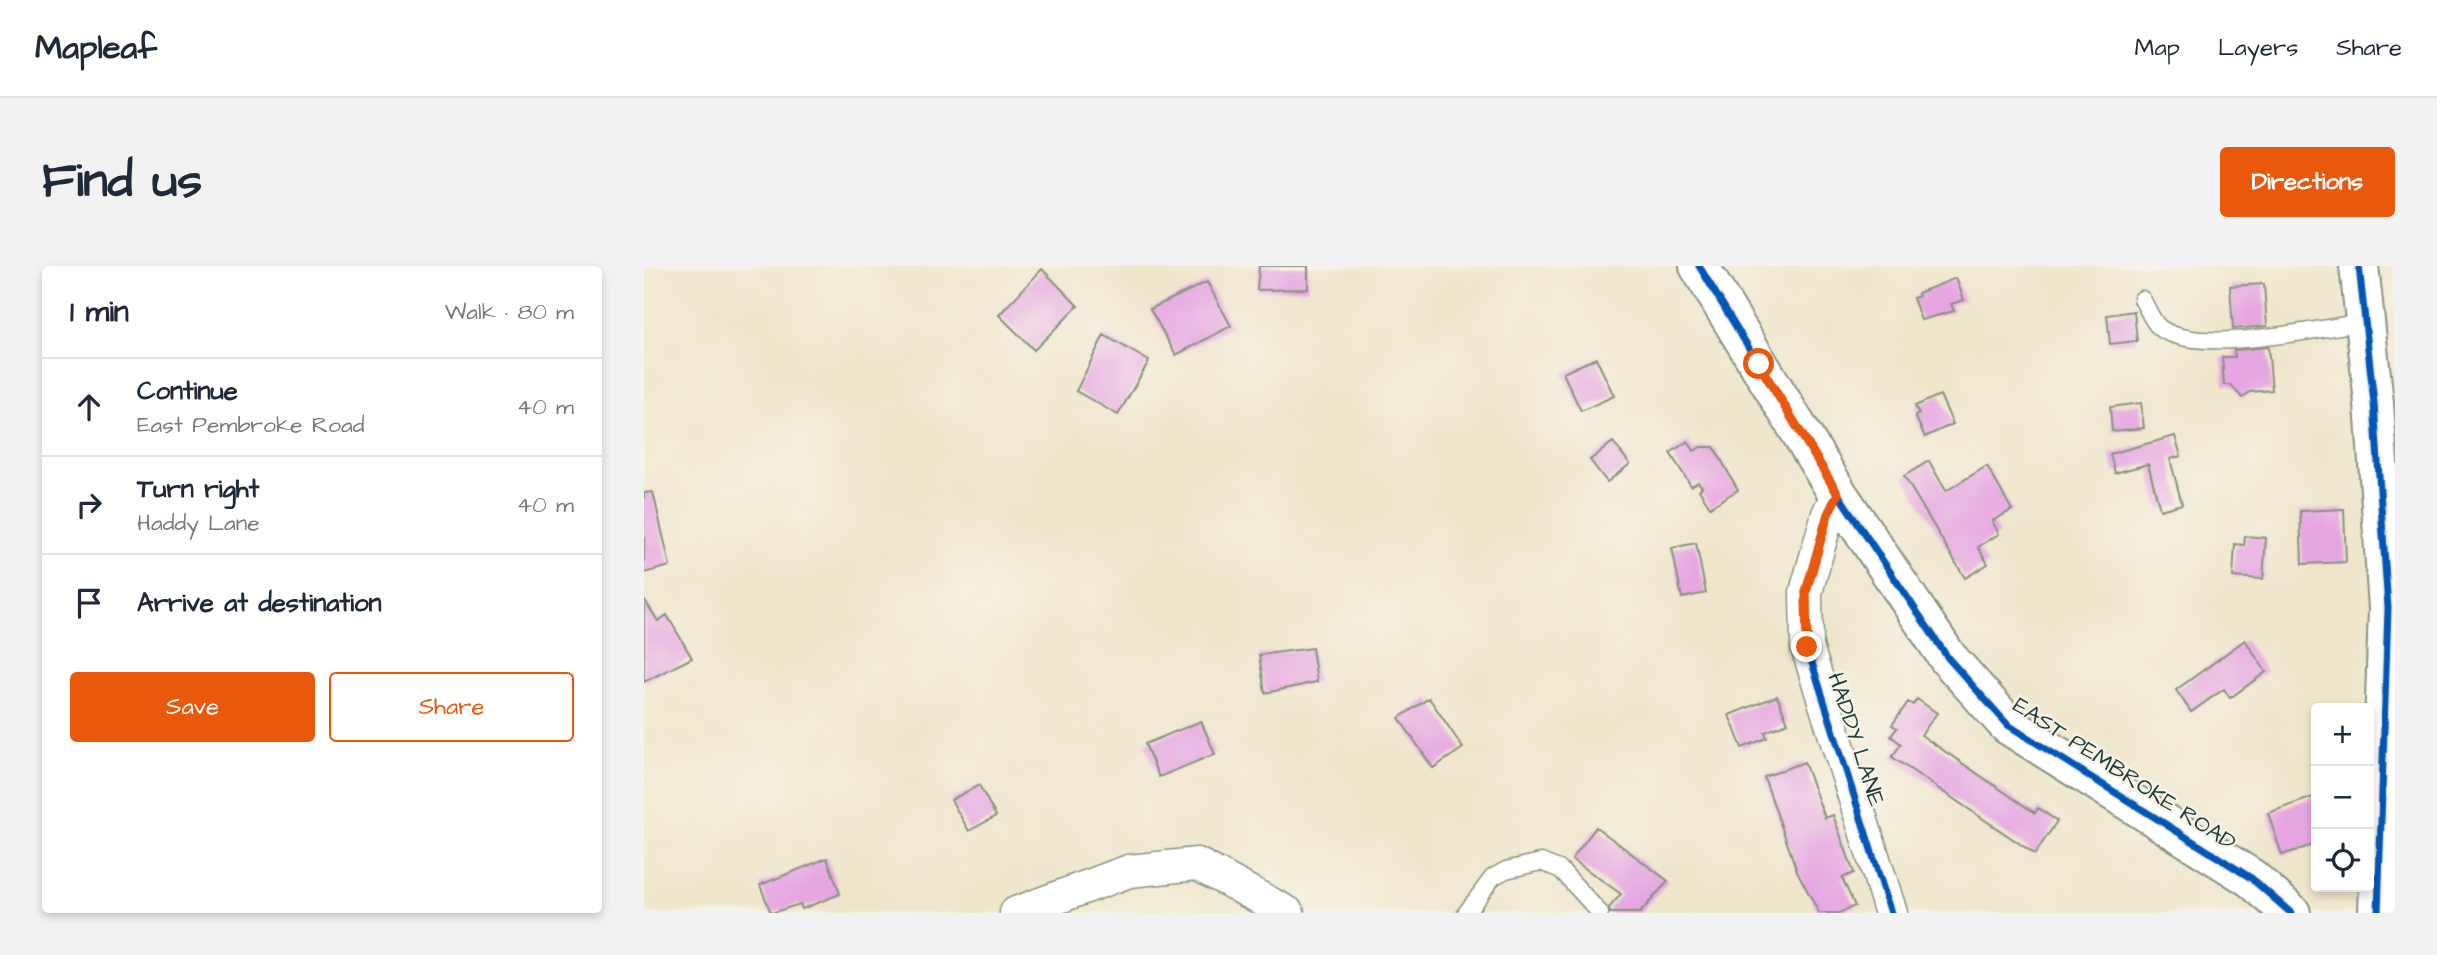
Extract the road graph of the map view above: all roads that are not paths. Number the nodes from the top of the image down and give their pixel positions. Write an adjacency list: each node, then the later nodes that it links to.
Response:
1 (1699, 266): 5 (street, EAST PEMBROKE ROAD)
2 (2359, 266): 4 (street)
3 (2142, 299): 4 (lane)
4 (2365, 322): 6 (street)
5 (1838, 494): 11 (street, HADDY LANE); 12 (street, EAST PEMBROKE ROAD)
6 (2390, 555): 13 (street)
7 (1016, 913): 8 (street)
8 (1288, 913)
9 (1466, 913): 10 (lane)
10 (1600, 913)
11 (1891, 913)
12 (2291, 913)
13 (2378, 913)

